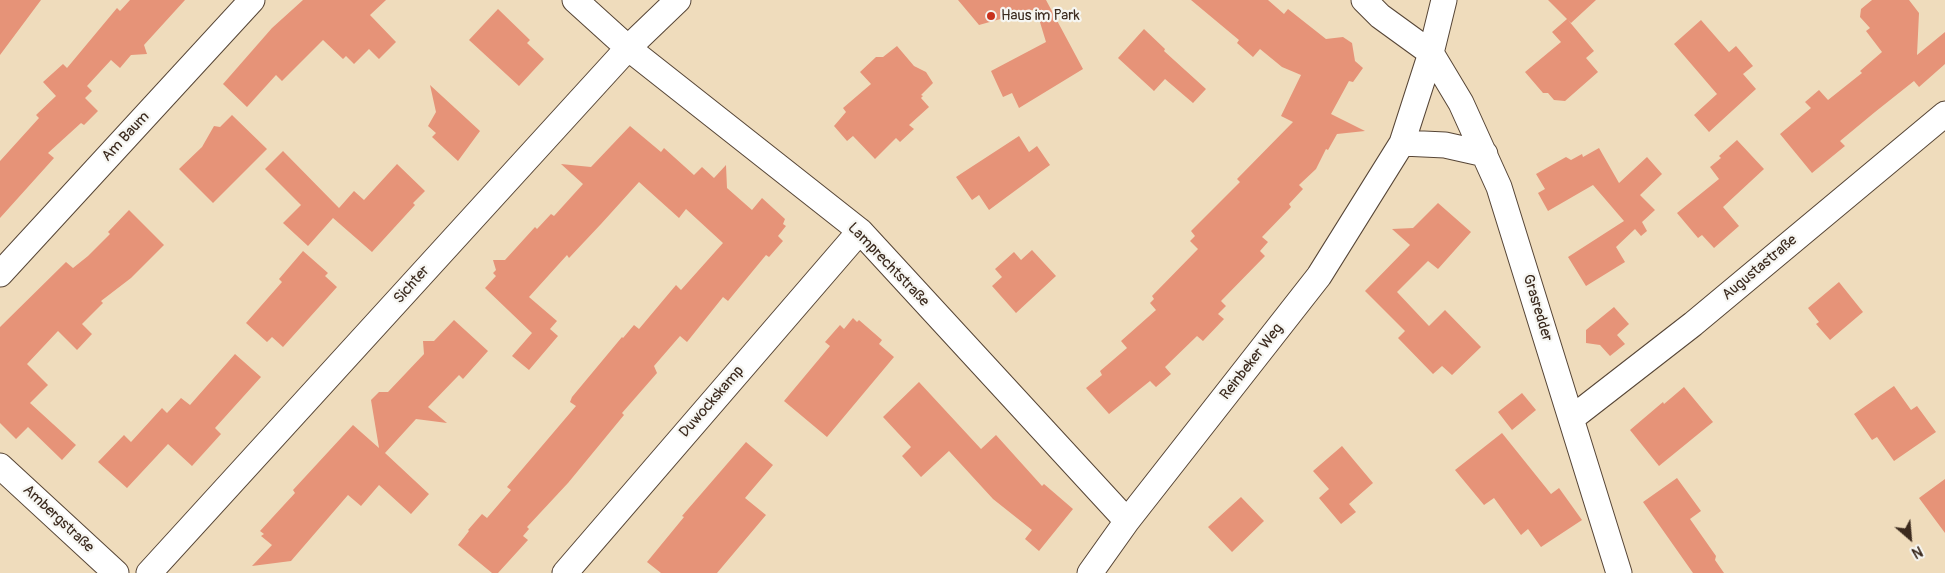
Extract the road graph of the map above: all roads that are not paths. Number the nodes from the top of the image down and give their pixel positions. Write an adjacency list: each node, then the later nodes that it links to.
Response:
1 (252, 0): 12 (street, Am Baum)
2 (575, 0): 6 (street, Lamprechtstraße)
3 (678, 0): 6 (street, Sichter)
4 (1364, 0): 7 (street)
5 (1444, 0): 7 (street, Reinbeker Weg)
6 (628, 48): 11 (street, Lamprechtstraße); 17 (street, Sichter)
7 (1431, 53): 9 (street, Reinbeker Weg); 10 (street, Grasredder)
8 (1945, 114): 13 (street, Augustastraße)
9 (1402, 143): 10 (street); 15 (street, Reinbeker Weg)
10 (1485, 154): 13 (street, Grasredder)
11 (860, 231): 15 (street, Lamprechtstraße); 18 (street, Duwockskamp)
12 (0, 274)
13 (1572, 418): 20 (street, Grasredder)
14 (0, 466): 16 (street, Ambergstraße)
15 (1127, 521): 19 (street, Reinbeker Weg)
16 (116, 573)
17 (149, 573)
18 (565, 573)
19 (1090, 573)
20 (1619, 573)

